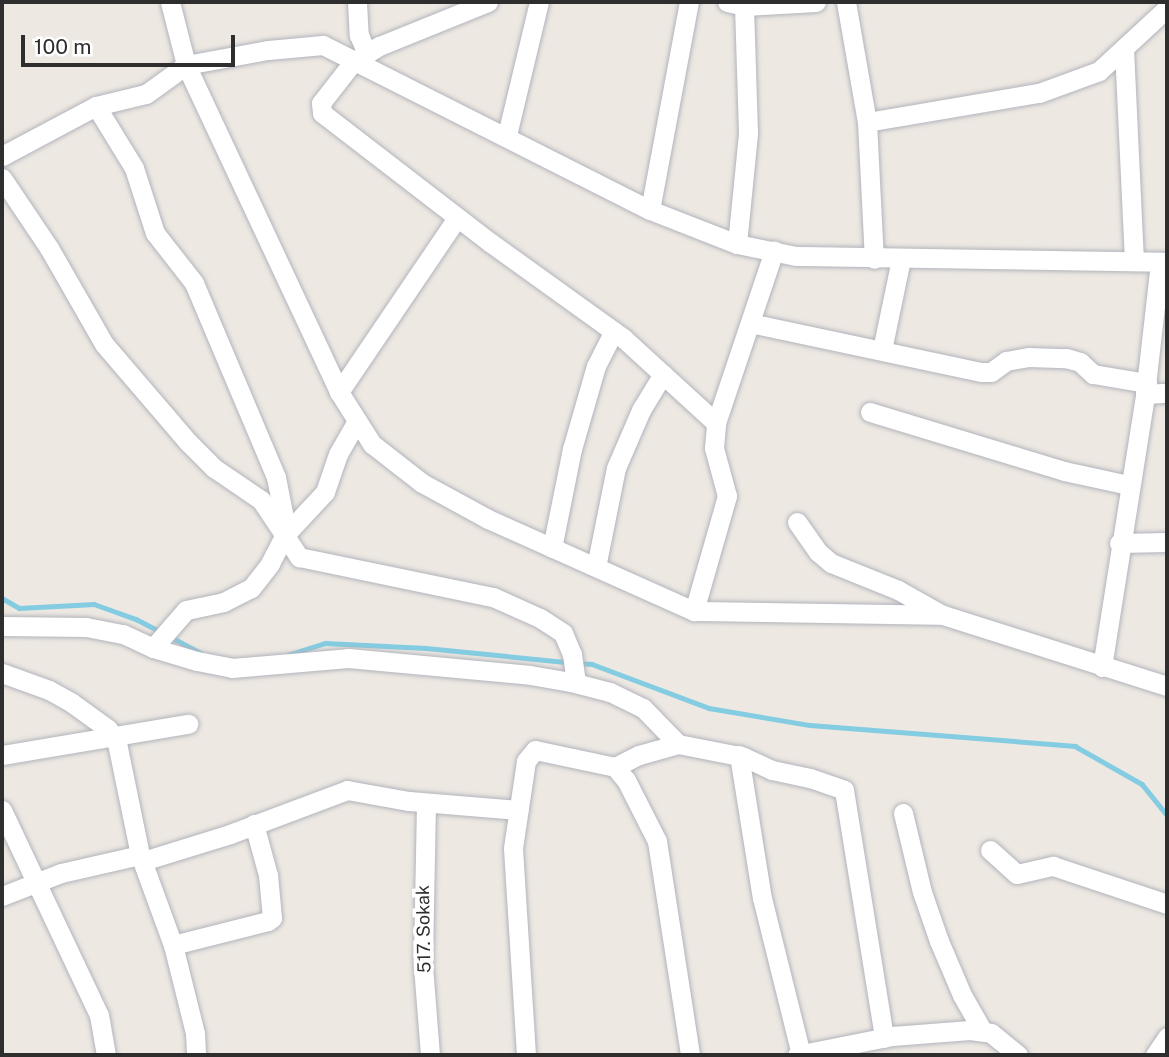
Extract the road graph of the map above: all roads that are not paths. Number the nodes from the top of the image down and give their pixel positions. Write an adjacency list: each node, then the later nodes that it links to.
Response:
1 (170, 2): 12 (street)
2 (357, 2): 11 (street)
3 (488, 2): 11 (street)
4 (539, 2): 15 (street)
5 (690, 2): 18 (street)
6 (816, 2): 8 (street)
7 (846, 2): 14 (street)
8 (736, 4): 20 (street)
9 (1167, 8): 10 (street)
10 (1124, 49): 14 (street); 24 (street)
11 (360, 58): 12 (street); 15 (street); 19 (street)
12 (186, 65): 13 (street); 31 (street)
13 (96, 106): 16 (street); 38 (street)
14 (867, 122): 22 (street)
15 (507, 135): 18 (street)
16 (2, 156)
17 (2, 178): 38 (street)
18 (650, 210): 20 (street)
19 (457, 218): 27 (street); 31 (street)
20 (737, 244): 21 (street)
21 (774, 251): 22 (street); 26 (street)
22 (874, 259): 23 (street)
23 (901, 259): 24 (street); 28 (street)
24 (1134, 261): 25 (street)
25 (1163, 262): 30 (street)
26 (750, 323): 28 (street); 35 (street)
27 (614, 331): 29 (street); 41 (street)
28 (881, 350): 30 (street)
29 (663, 374): 35 (street); 42 (street)
30 (1146, 388): 32 (street); 36 (street)
31 (339, 392): 34 (street)
32 (1167, 393)
33 (870, 412): 36 (street)
34 (358, 421): 38 (street); 41 (street)
35 (716, 423): 43 (street)
36 (1129, 485): 40 (street)
37 (797, 522): 44 (street)
38 (284, 536): 46 (street); 49 (street)
39 (1167, 542): 40 (street)
40 (1119, 543): 47 (street)
41 (552, 548): 42 (street)
42 (596, 567): 43 (street)
43 (694, 611): 44 (street)
44 (943, 615): 47 (street)
45 (2, 626): 46 (street)
46 (156, 645): 49 (street)
47 (1101, 667): 50 (street)
48 (2, 673): 52 (street)
49 (576, 683): 53 (street)
50 (1167, 686)
51 (188, 724): 52 (street)
52 (112, 735): 54 (street); 63 (street)
53 (678, 744): 55 (street); 56 (street)
54 (2, 755)
55 (739, 755): 70 (street); 76 (street)
56 (615, 767): 59 (street); 75 (street)
57 (426, 803): 59 (street); 61 (street); 73 (street, 517. Sokak)
58 (2, 810): 64 (street)
59 (519, 810): 74 (street)
60 (903, 813): 68 (street)
61 (254, 824): 63 (street); 67 (street)
62 (990, 850): 66 (street)
63 (141, 858): 64 (street); 67 (street)
64 (37, 882): 65 (street); 71 (street)
65 (2, 896)
66 (1167, 904)
67 (173, 945): 72 (street)
68 (982, 1030): 70 (street); 77 (street)
69 (1167, 1037): 78 (street)
70 (884, 1038): 76 (street)
71 (106, 1055)
72 (196, 1055)
73 (430, 1055)
74 (526, 1055)
75 (690, 1055)
76 (799, 1055)
77 (1017, 1055)
78 (1155, 1055)

